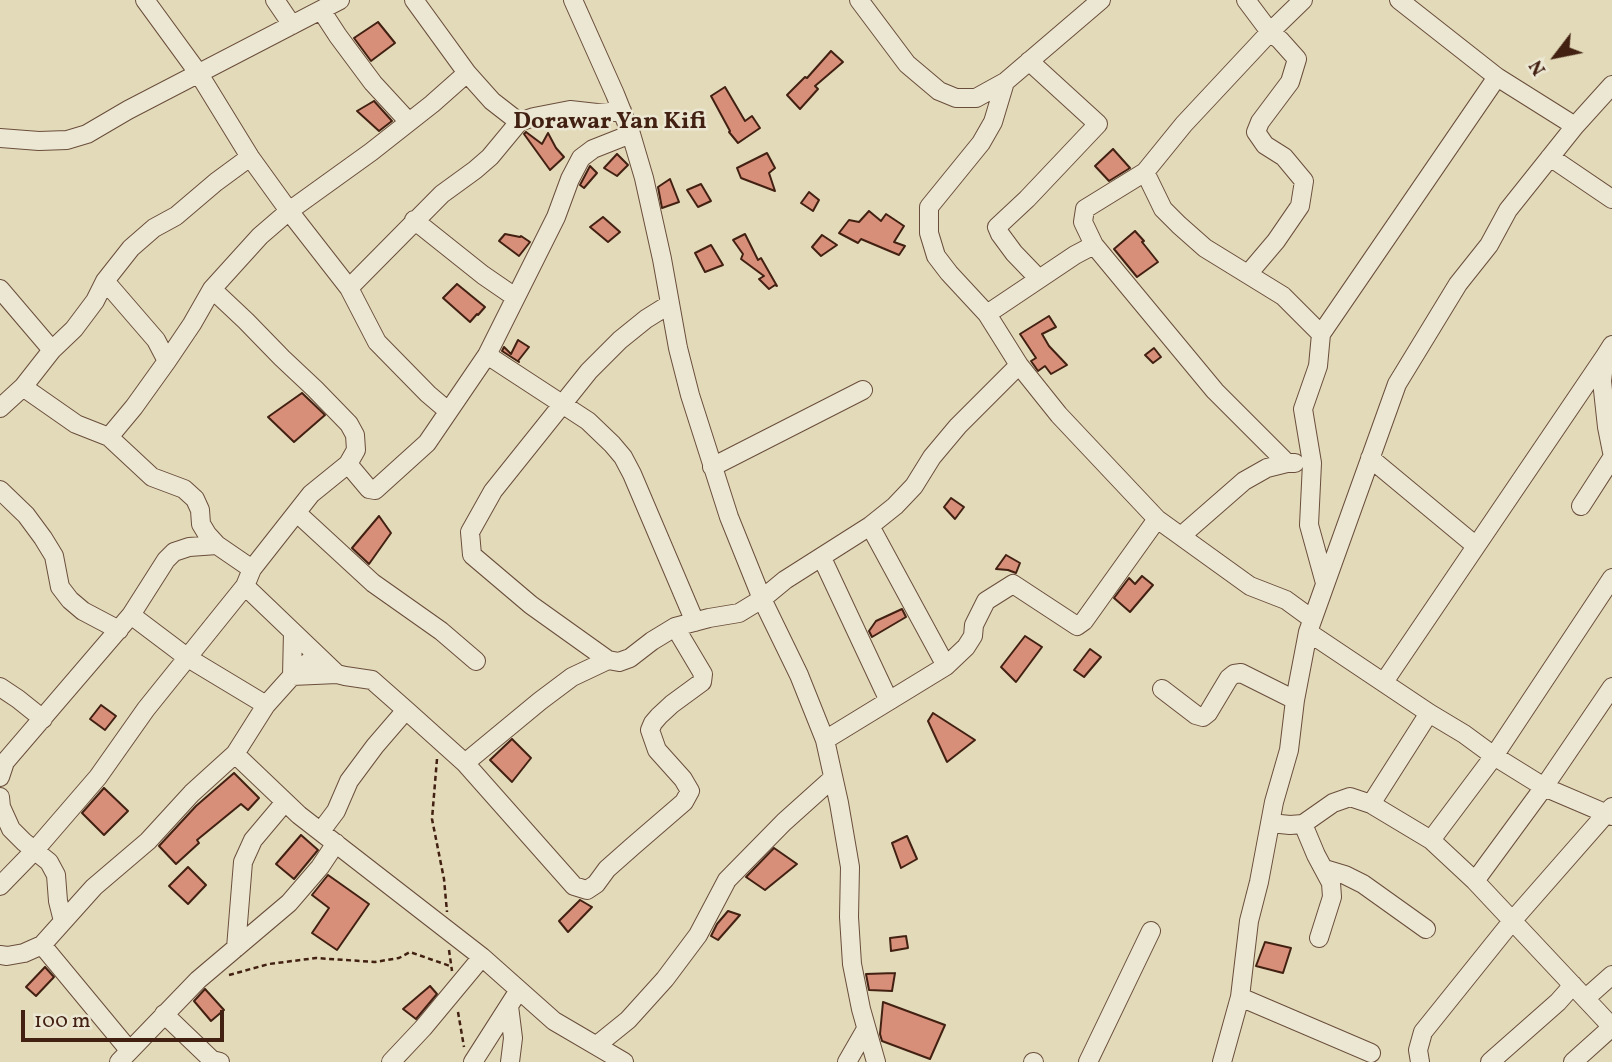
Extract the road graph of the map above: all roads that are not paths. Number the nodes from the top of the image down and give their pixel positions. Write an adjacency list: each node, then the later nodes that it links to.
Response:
1 (145, 0): 15 (street)
2 (340, 0): 11 (street)
3 (414, 0): 16 (street)
4 (573, 0): 20 (street)
5 (859, 0): 18 (street)
6 (1101, 0): 14 (street)
7 (1246, 0): 13 (street)
8 (1303, 0): 13 (street)
9 (1399, 0): 17 (street)
10 (278, 1): 12 (street)
11 (321, 10): 12 (street); 21 (street)
12 (292, 25): 15 (street)
13 (1270, 32): 28 (street); 33 (street)
14 (1029, 61): 18 (street); 34 (street)
15 (199, 74): 25 (street); 27 (street)
16 (467, 74): 21 (street); 22 (street)
17 (1497, 77): 23 (street); 42 (street)
18 (1005, 82): 41 (street)
19 (1609, 95): 23 (street)
20 (622, 111): 22 (street); 24 (street)
21 (408, 121): 30 (street)
22 (519, 122): 31 (street)
23 (1575, 126): 26 (street)
24 (631, 134): 39 (street); 40 (street)
25 (0, 138)
26 (1550, 156): 29 (street); 56 (street)
27 (250, 157): 30 (street); 35 (street)
28 (1145, 172): 32 (street); 33 (street)
29 (1612, 199)
30 (289, 211): 36 (street); 38 (street)
31 (414, 220): 36 (street); 39 (street)
32 (1094, 246): 34 (street); 58 (street)
33 (1248, 274): 42 (street)
34 (1039, 279): 41 (street)
35 (105, 281): 43 (street); 46 (street)
36 (349, 288): 52 (street)
37 (0, 289): 43 (street)
38 (212, 289): 46 (street); 60 (street)
39 (515, 297): 45 (street)
40 (670, 304): 50 (street); 61 (street)
41 (988, 314): 47 (street)
42 (1321, 334): 59 (street)
43 (52, 350): 48 (street)
44 (1608, 350): 53 (street); 69 (street)
45 (487, 355): 50 (street); 52 (street)
46 (167, 361): 54 (street)
47 (1019, 365): 65 (street); 66 (street)
48 (23, 387): 51 (street); 54 (street)
49 (863, 390): 61 (street)
50 (561, 404): 77 (street); 84 (street)
51 (0, 408)
52 (448, 411): 60 (street)
53 (1609, 425): 55 (street)
54 (109, 437): 68 (street)
55 (1612, 452)
56 (1370, 458): 69 (street); 73 (street)
57 (1612, 458): 63 (street)
58 (1287, 463): 59 (street); 67 (street)
59 (1312, 463): 73 (street)
60 (348, 464): 64 (street)
61 (712, 467): 75 (street)
62 (0, 490): 80 (street)
63 (1581, 506)
64 (297, 513): 71 (street); 85 (street)
65 (1157, 519): 67 (street); 86 (street)
66 (870, 526): 70 (street); 86 (street)
67 (1181, 536): 78 (street)
68 (217, 545): 71 (street); 76 (street)
69 (1476, 546): 89 (street)
70 (822, 558): 75 (street); 94 (street)
71 (252, 569): 74 (street)
72 (1612, 578): 101 (street)
73 (1325, 583): 78 (street)
74 (245, 586): 81 (street); 83 (street)
75 (762, 599): 77 (street); 99 (street)
76 (131, 615): 80 (street); 83 (street)
77 (695, 622): 79 (street)
78 (1310, 626): 89 (street); 93 (street)
79 (676, 627): 84 (street); 102 (street)
80 (119, 630): 98 (street)
81 (293, 632): 82 (street); 88 (street)
82 (317, 655): 87 (street); 88 (street)
83 (188, 658): 95 (street); 115 (street)
84 (608, 660): 102 (street)
85 (476, 661)
86 (946, 666): 94 (street)
87 (337, 674): 88 (street); 96 (street)
88 (292, 676): 95 (street)
89 (1384, 682): 97 (street)
90 (0, 687): 98 (street)
91 (1612, 687): 105 (street)
92 (1162, 689): 93 (street)
93 (1295, 700): 110 (street)
94 (889, 701): 99 (street)
95 (266, 705): 100 (street)
96 (406, 710): 102 (street); 112 (street)
97 (1429, 713): 101 (street); 108 (street)
98 (43, 719): 103 (street)
99 (825, 740): 104 (street)
100 (235, 754): 107 (street); 120 (street)
101 (1494, 756): 105 (street); 113 (street)
102 (465, 763)
103 (0, 777)
104 (833, 778): 134 (street); 135 (street)
105 (1544, 787): 109 (street); 117 (street)
106 (0, 797): 115 (street)
107 (285, 802): 112 (street); 125 (street)
108 (1371, 804): 111 (street); 113 (street)
109 (1610, 812): 119 (street)
110 (1270, 823): 111 (street); 131 (street)
111 (1303, 824): 116 (street)
112 (321, 831): 114 (street)
113 (1431, 840): 117 (street)
114 (336, 843): 125 (street); 127 (street)
115 (35, 850): 118 (street); 120 (street)
116 (1325, 869): 121 (street); 123 (street)
117 (1475, 881): 119 (street)
118 (0, 886)
119 (1513, 920): 130 (street); 147 (street)
120 (63, 921): 124 (street)
121 (1426, 929)
122 (1151, 931): 145 (street)
123 (1320, 938)
124 (42, 945): 126 (street); 137 (street)
125 (236, 948): 133 (street)
126 (0, 955)
127 (482, 957): 129 (street); 140 (street)
128 (1612, 975): 130 (street)
129 (519, 989): 132 (street); 135 (street)
130 (1579, 992): 148 (street); 149 (street)
131 (1240, 997): 136 (street); 146 (street)
132 (509, 1006): 138 (street); 141 (street)
133 (164, 1014): 137 (street); 139 (street)
134 (866, 1030): 143 (street); 144 (street)
135 (597, 1045): 142 (street)
136 (1371, 1053)
137 (124, 1056)
138 (469, 1059)
139 (214, 1061)
140 (391, 1062)
141 (510, 1062)
142 (624, 1062)
143 (847, 1062)
144 (876, 1062)
145 (1088, 1062)
146 (1222, 1062)
147 (1420, 1062)
148 (1490, 1062)
149 (1573, 1062)

